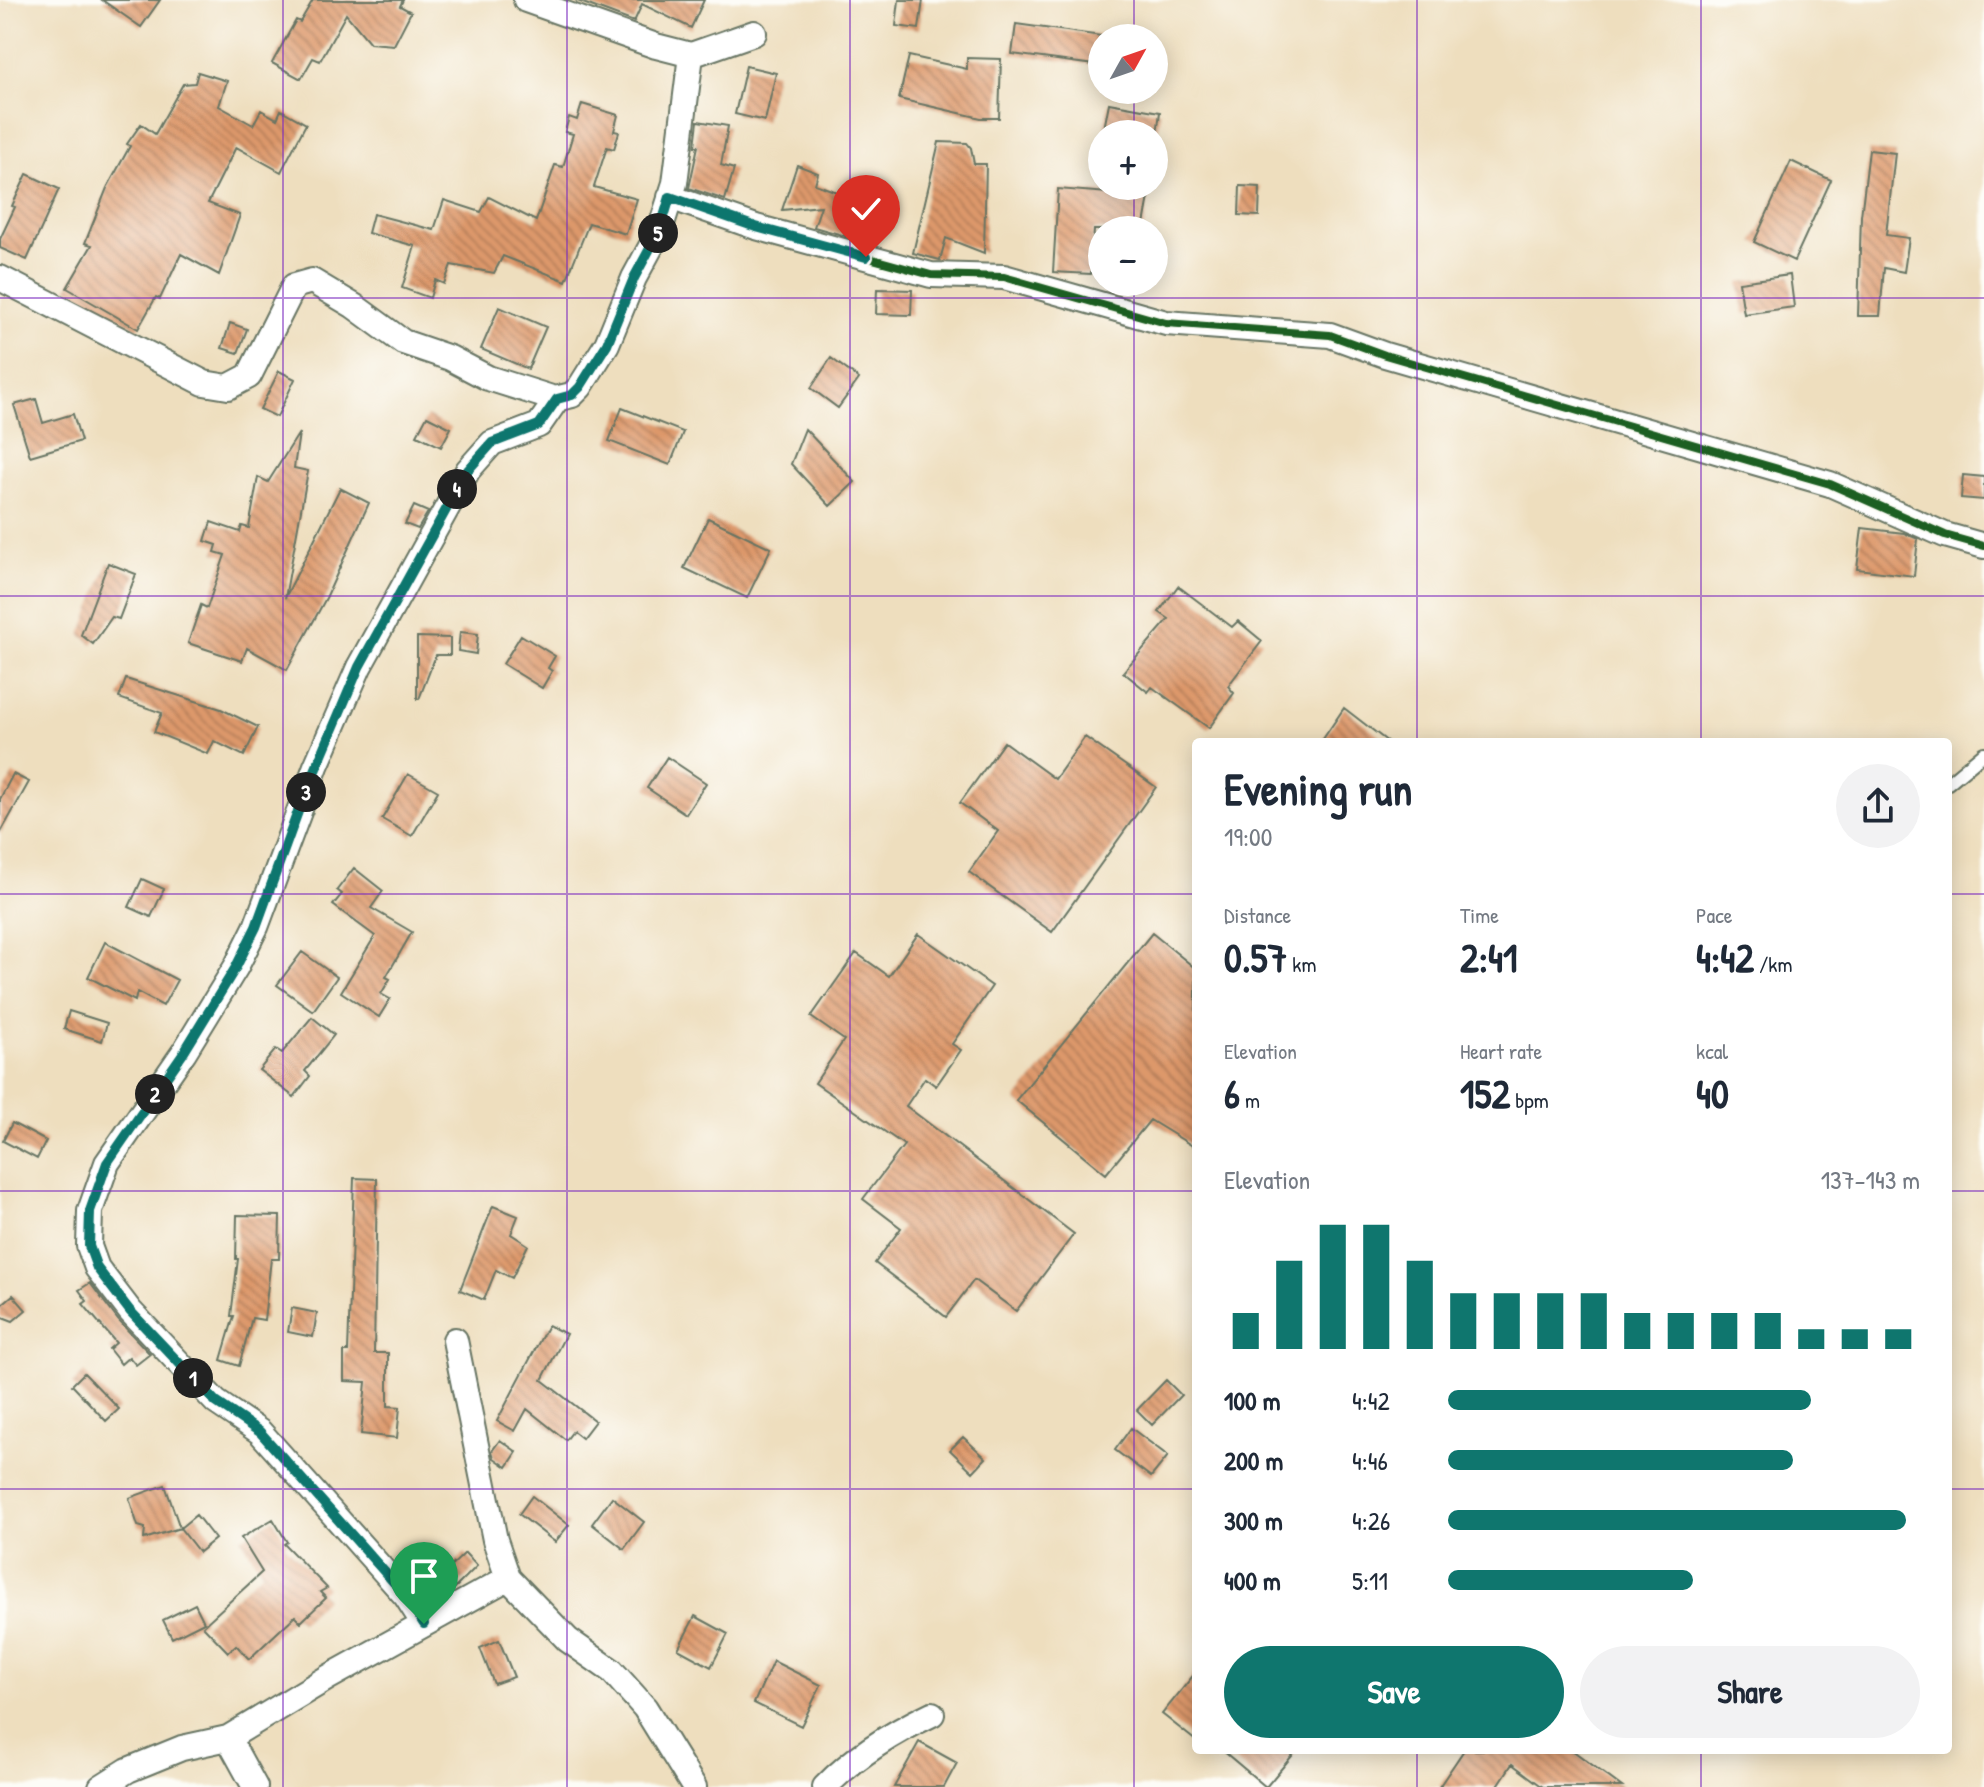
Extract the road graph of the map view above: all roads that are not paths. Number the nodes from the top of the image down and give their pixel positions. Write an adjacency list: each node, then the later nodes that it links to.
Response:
1 (526, 0): 3 (street)
2 (754, 33): 3 (street)
3 (691, 55): 4 (street)
4 (670, 197): 6 (street); 7 (street)
5 (0, 278): 6 (street)
6 (557, 399): 12 (street)
7 (1984, 546)
8 (1984, 753): 9 (lane)
9 (1952, 780)
10 (455, 1340): 11 (street)
11 (508, 1578): 12 (street); 17 (street)
12 (424, 1624): 14 (street)
13 (932, 1714): 18 (street)
14 (228, 1738): 15 (street); 16 (street)
15 (101, 1787)
16 (255, 1787)
17 (694, 1787)
18 (825, 1787)

